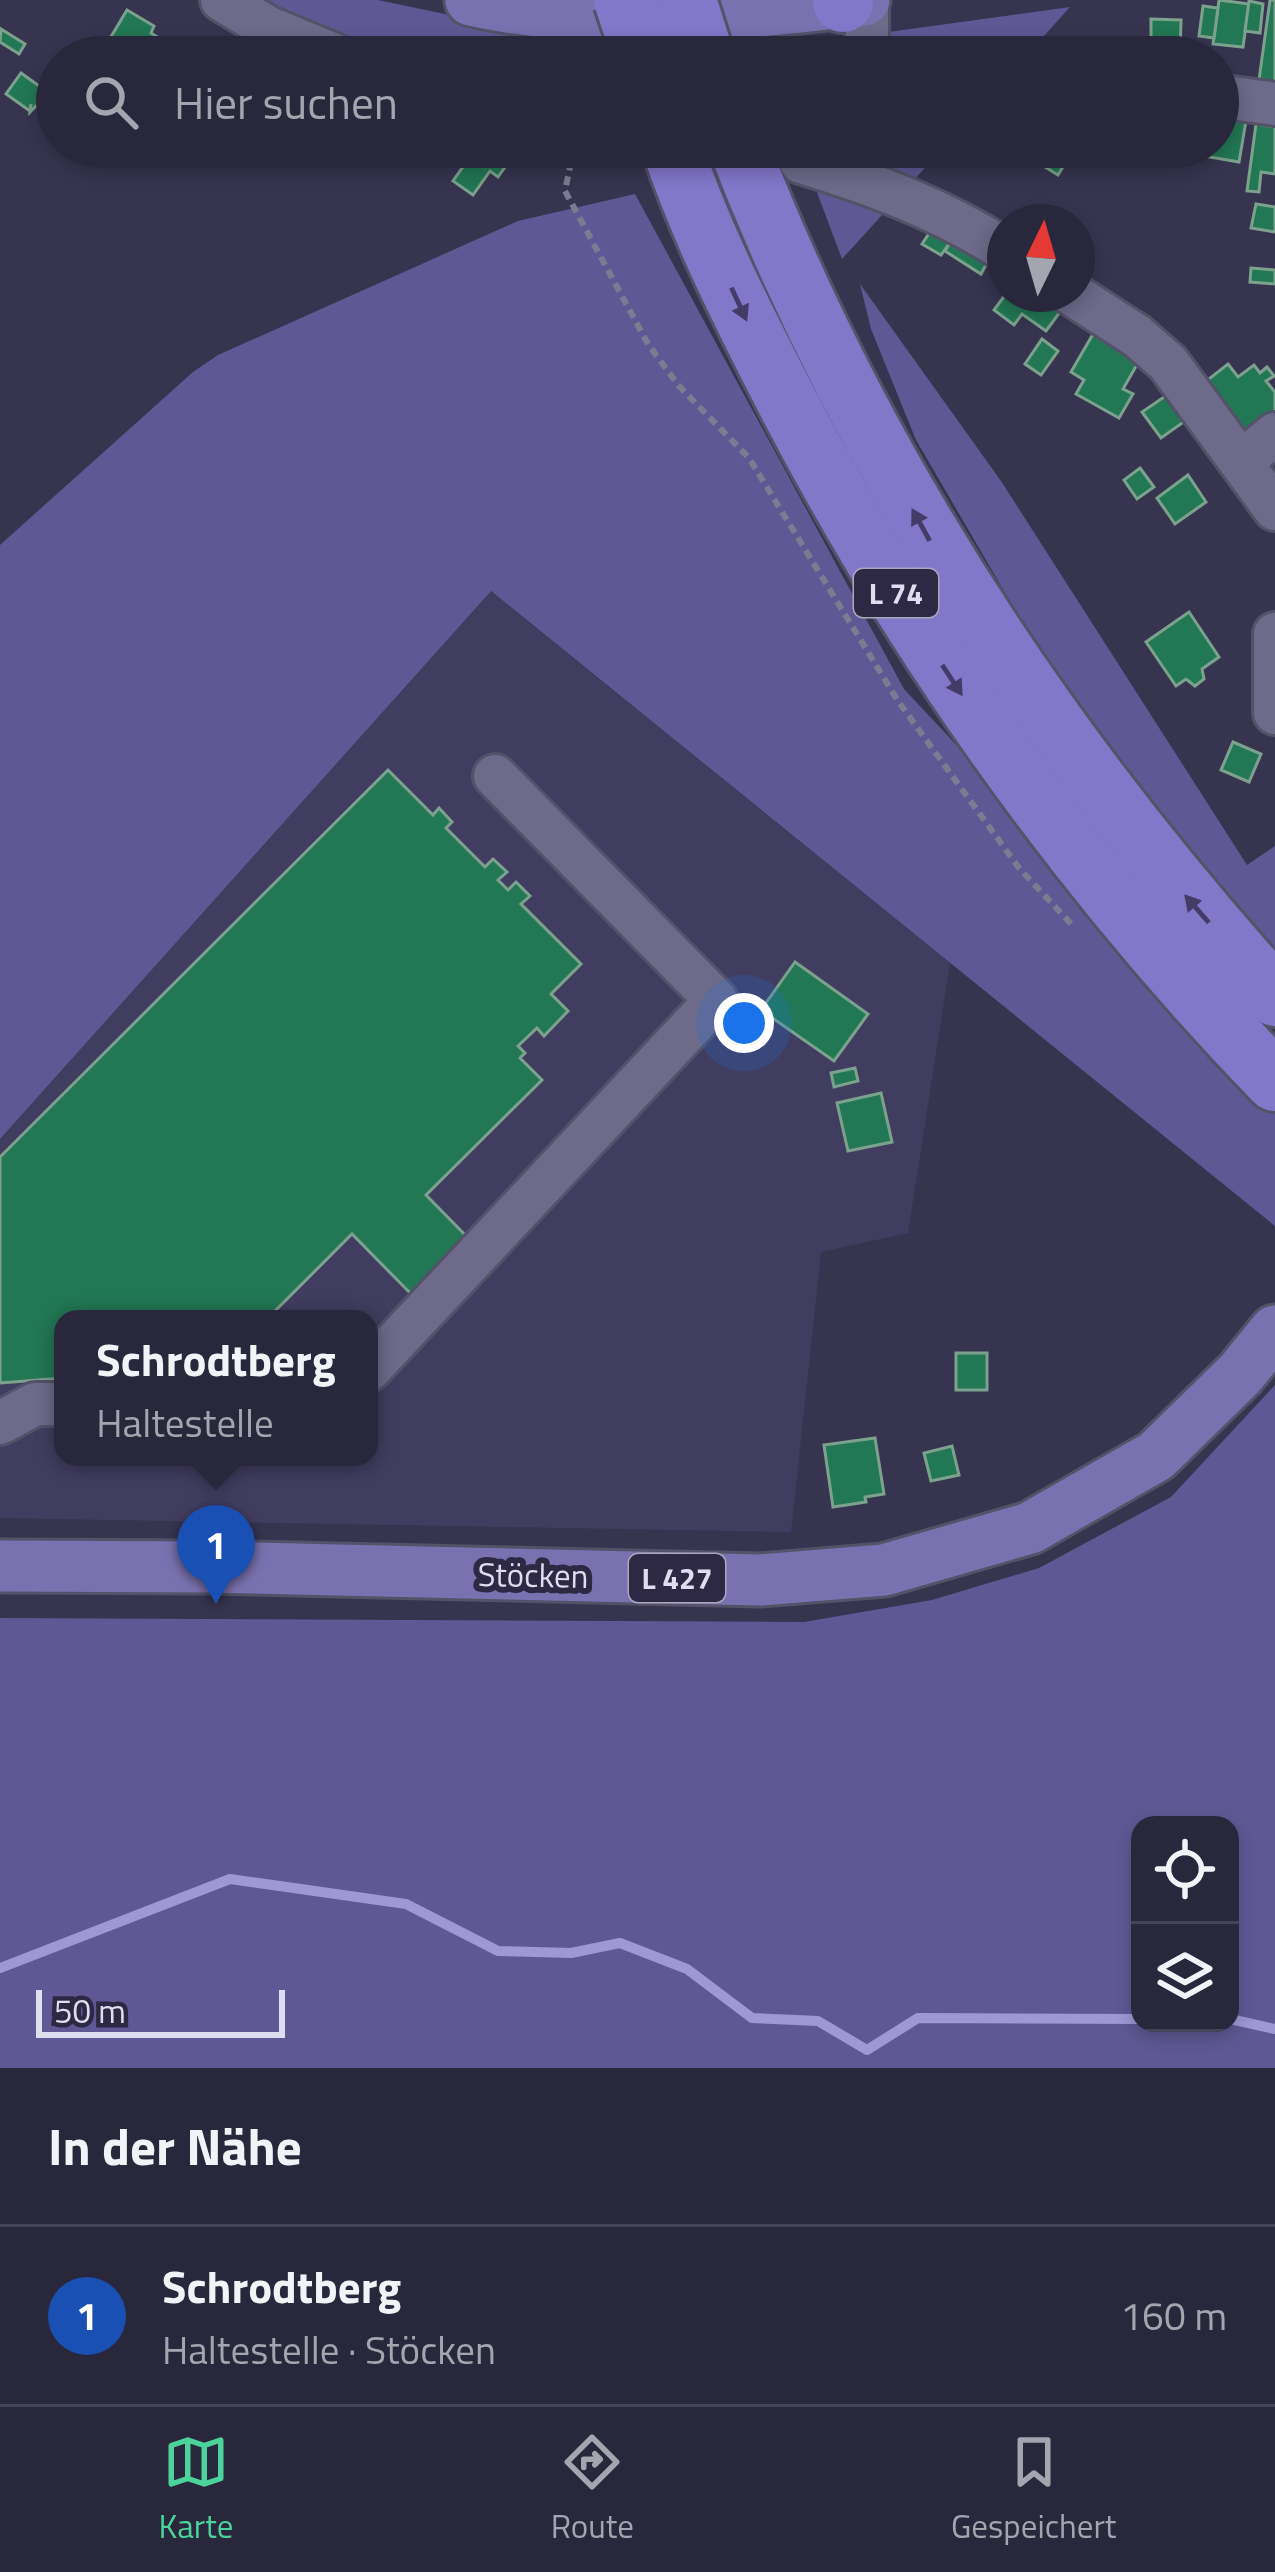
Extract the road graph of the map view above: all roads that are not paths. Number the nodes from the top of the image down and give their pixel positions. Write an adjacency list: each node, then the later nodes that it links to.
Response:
1 (222, 0): 6 (street)
2 (471, 0): 5 (main road)
3 (624, 0): 7 (highway, bridge)
4 (686, 0): 8 (highway, bridge)
5 (854, 1): 9 (street)
6 (288, 36)
7 (636, 36)
8 (697, 36)
9 (863, 36)
10 (1239, 99): 11 (street)
11 (1275, 104)
12 (747, 168): 23 (highway, L 74, one-way to 12)
13 (823, 168): 15 (street)
14 (681, 173): 24 (highway, L 74, one-way to 24)
15 (987, 240)
16 (1095, 309): 18 (street)
17 (1275, 434): 18 (street)
18 (1241, 463): 19 (street)
19 (1275, 509)
20 (1275, 634): 21 (street)
21 (1275, 713)
22 (495, 776): 26 (street)
23 (1275, 997)
24 (1275, 1081)
25 (1275, 1331): 29 (main road, Stöcken / L 427)
26 (378, 1360)
27 (54, 1404): 28 (street)
28 (0, 1423)
29 (0, 1566)

